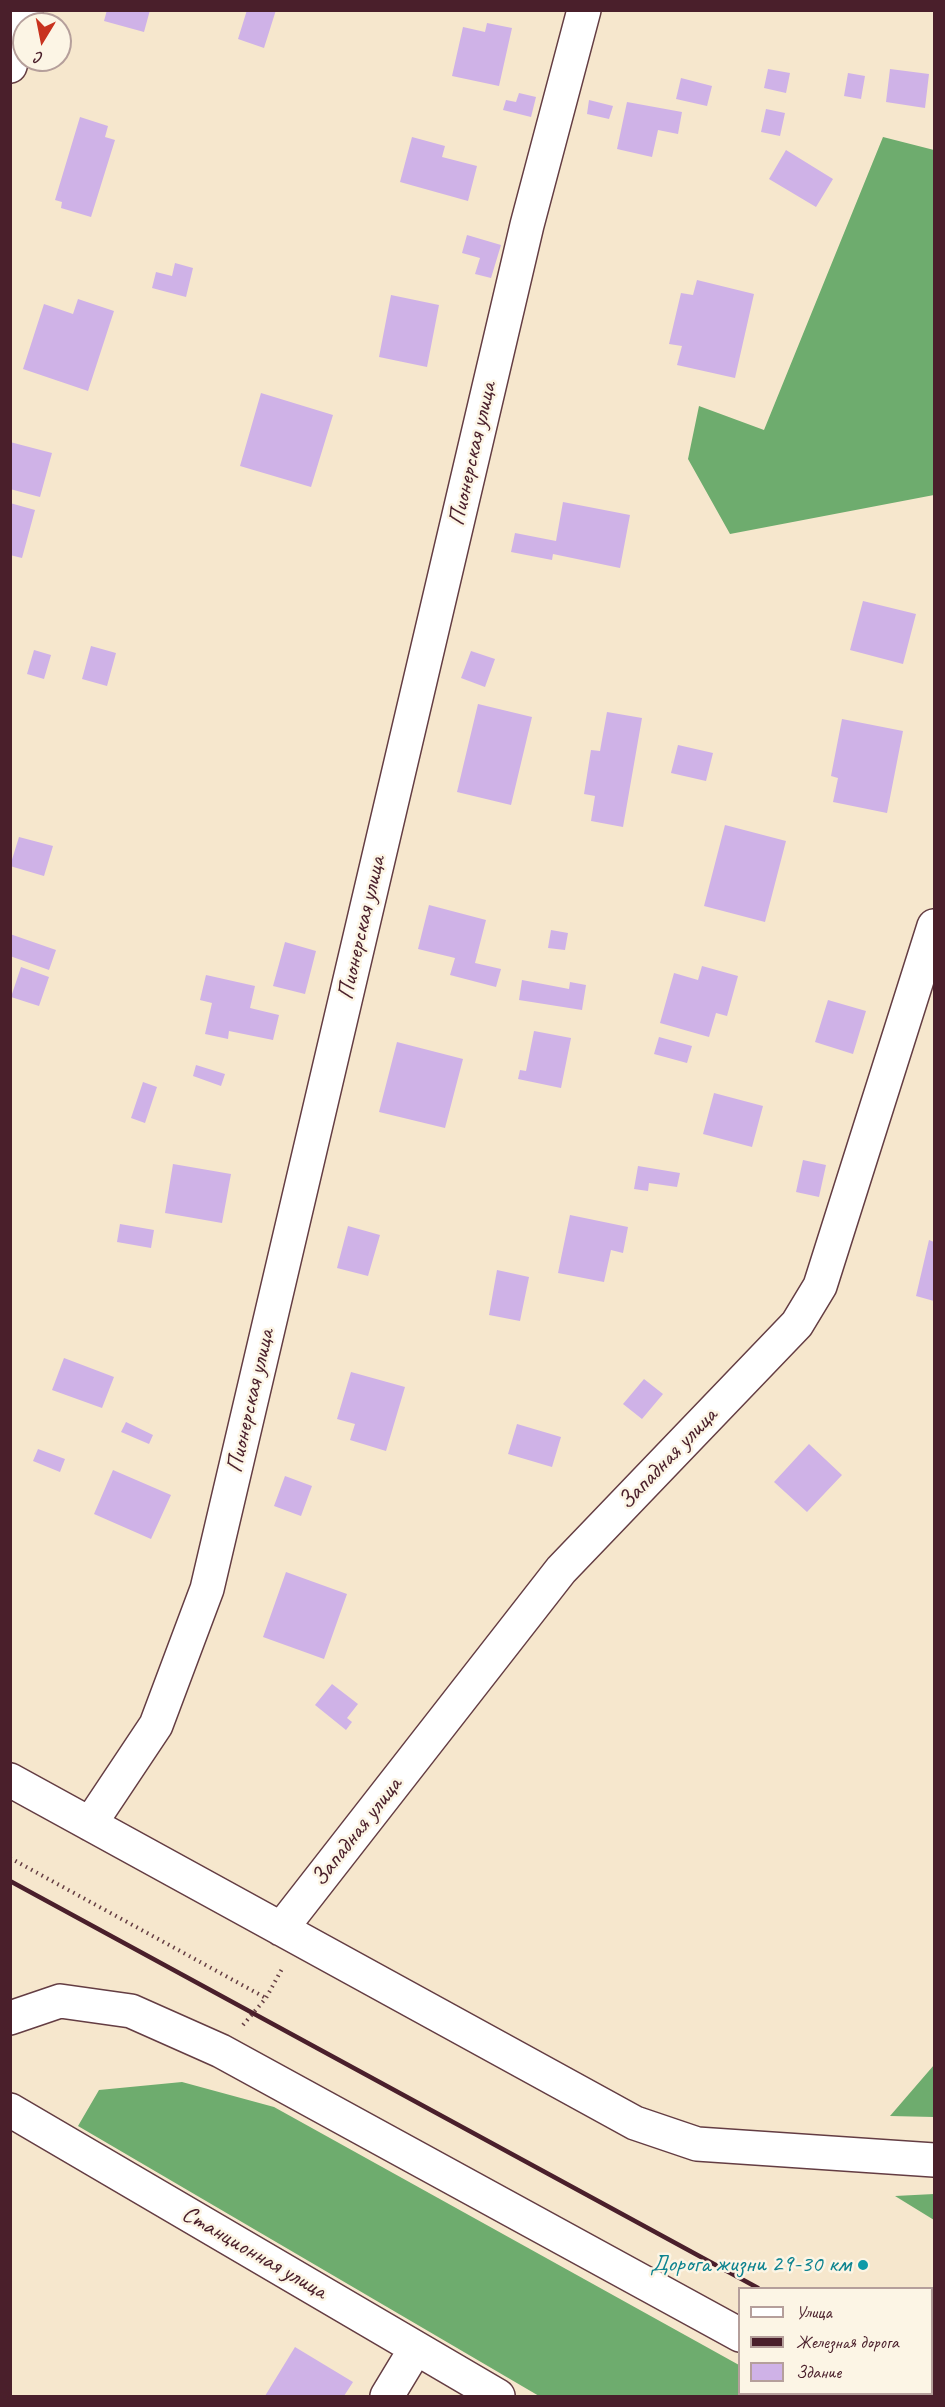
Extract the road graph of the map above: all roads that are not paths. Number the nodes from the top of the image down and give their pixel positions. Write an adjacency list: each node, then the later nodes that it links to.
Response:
1 (26, 10): 3 (street)
2 (584, 10): 6 (street, Пионерская улица)
3 (10, 66)
4 (934, 926): 7 (street, Западная улица)
5 (10, 1780): 6 (street)
6 (90, 1824): 7 (street)
7 (290, 1934): 10 (street)
8 (10, 2018): 11 (street)
9 (10, 2110): 12 (street, Станционная улица)
10 (934, 2160)
11 (738, 2334)
12 (416, 2348): 13 (street); 14 (street, Станционная улица)
13 (387, 2397)
14 (498, 2397)

